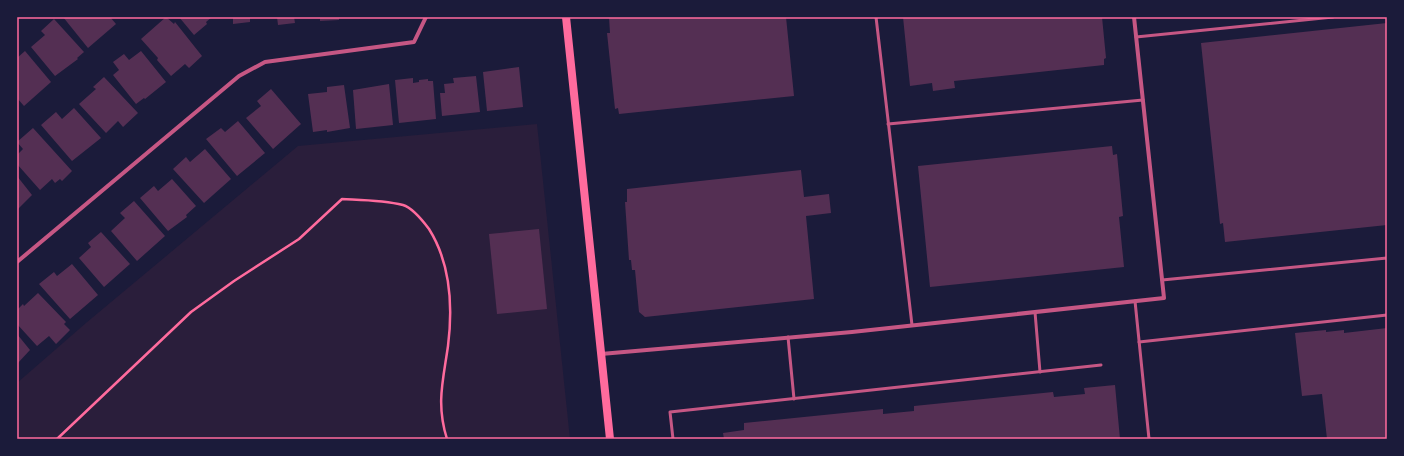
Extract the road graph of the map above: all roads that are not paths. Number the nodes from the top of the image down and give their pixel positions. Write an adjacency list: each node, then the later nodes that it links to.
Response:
1 (426, 17): 10 (street)
2 (566, 17): 18 (main road)
3 (876, 17): 8 (lane)
4 (1134, 17): 6 (street)
5 (1333, 17): 6 (lane)
6 (1136, 37): 7 (street)
7 (1143, 100): 8 (lane); 11 (street)
8 (888, 124): 15 (lane)
9 (1387, 258): 11 (lane)
10 (17, 262)
11 (1162, 280): 12 (street)
12 (1135, 301): 13 (street); 17 (lane)
13 (1035, 312): 15 (street); 20 (lane)
14 (1387, 315): 17 (lane)
15 (912, 326): 16 (street)
16 (788, 337): 18 (street); 21 (lane)
17 (1139, 342): 24 (lane)
18 (601, 354): 22 (main road)
19 (1101, 365): 20 (lane)
20 (1040, 372): 21 (lane)
21 (794, 398): 23 (lane)
22 (610, 439)
23 (674, 439)
24 (1149, 439)

